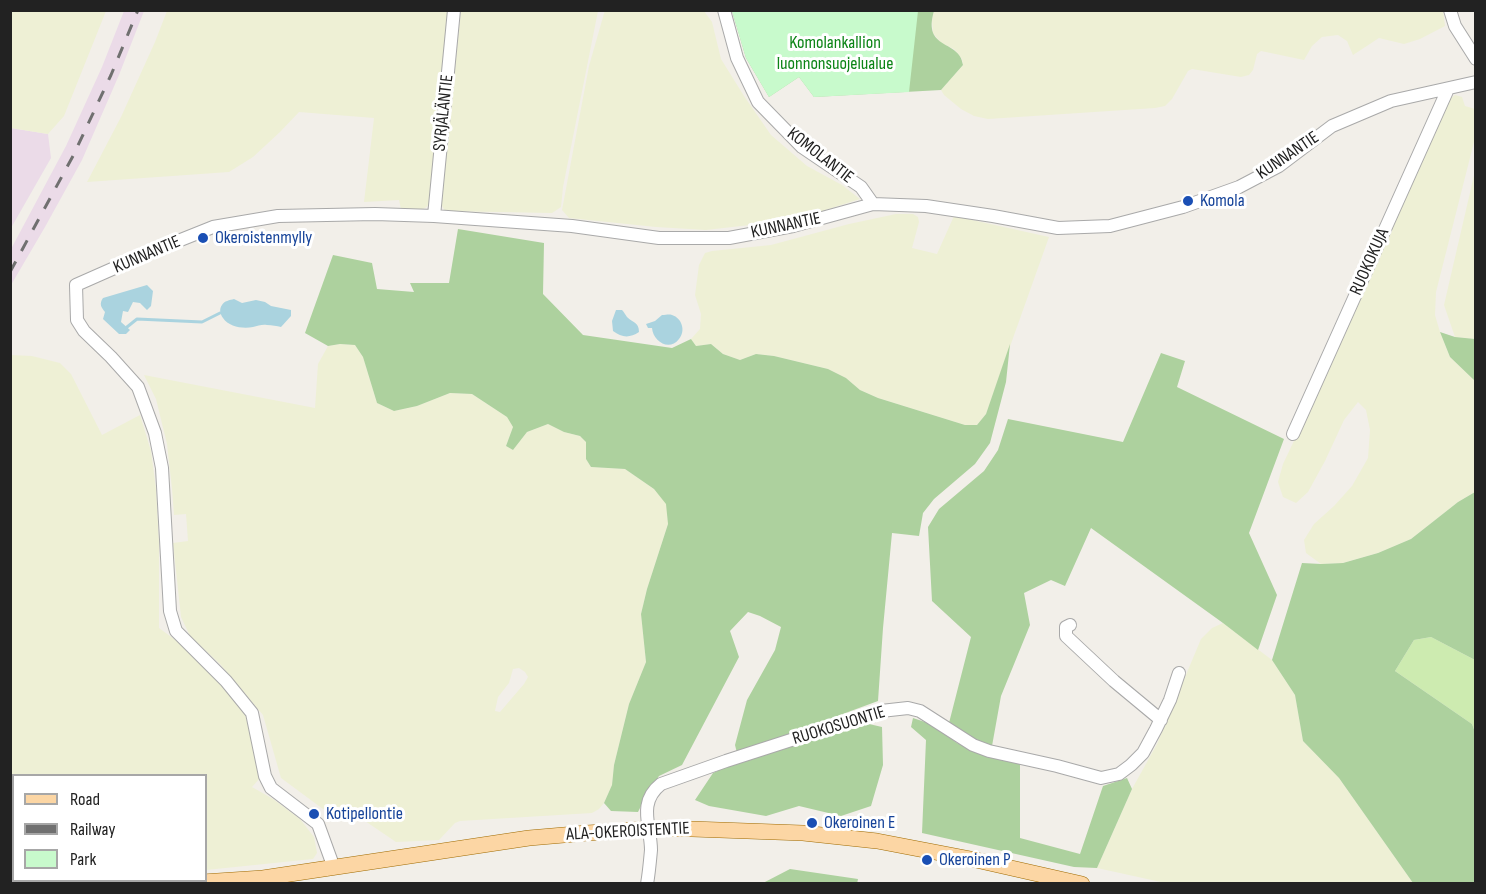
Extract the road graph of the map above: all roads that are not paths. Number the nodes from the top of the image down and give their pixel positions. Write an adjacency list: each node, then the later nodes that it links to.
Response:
1 (454, 10): 8 (street, SYRJÄLÄNTIE)
2 (724, 10): 7 (street, KOMOLANTIE)
3 (1450, 10): 4 (street)
4 (1476, 59)
5 (1476, 82): 6 (street, KUNNANTIE)
6 (1448, 89): 7 (street, KUNNANTIE); 9 (street, RUOKOKUJA)
7 (873, 204): 8 (street, KUNNANTIE)
8 (434, 216): 14 (street, KUNNANTIE)
9 (1293, 434)
10 (1070, 625): 12 (street)
11 (1179, 673): 12 (street, RUOKOSUONTIE)
12 (1161, 720): 13 (street, RUOKOSUONTIE)
13 (648, 829): 14 (main road, ALA-OKEROISTENTIE); 20 (street, RUOKOSUONTIE); 21 (main road, ALA-OKEROISTENTIE)
14 (334, 868): 17 (main road, ALA-OKEROISTENTIE)
15 (10, 882): 18 (main road)
16 (202, 882): 19 (main road, ALA-OKEROISTENTIE)
17 (207, 882)
18 (20, 884)
19 (172, 884)
20 (646, 884)
21 (1082, 884)

